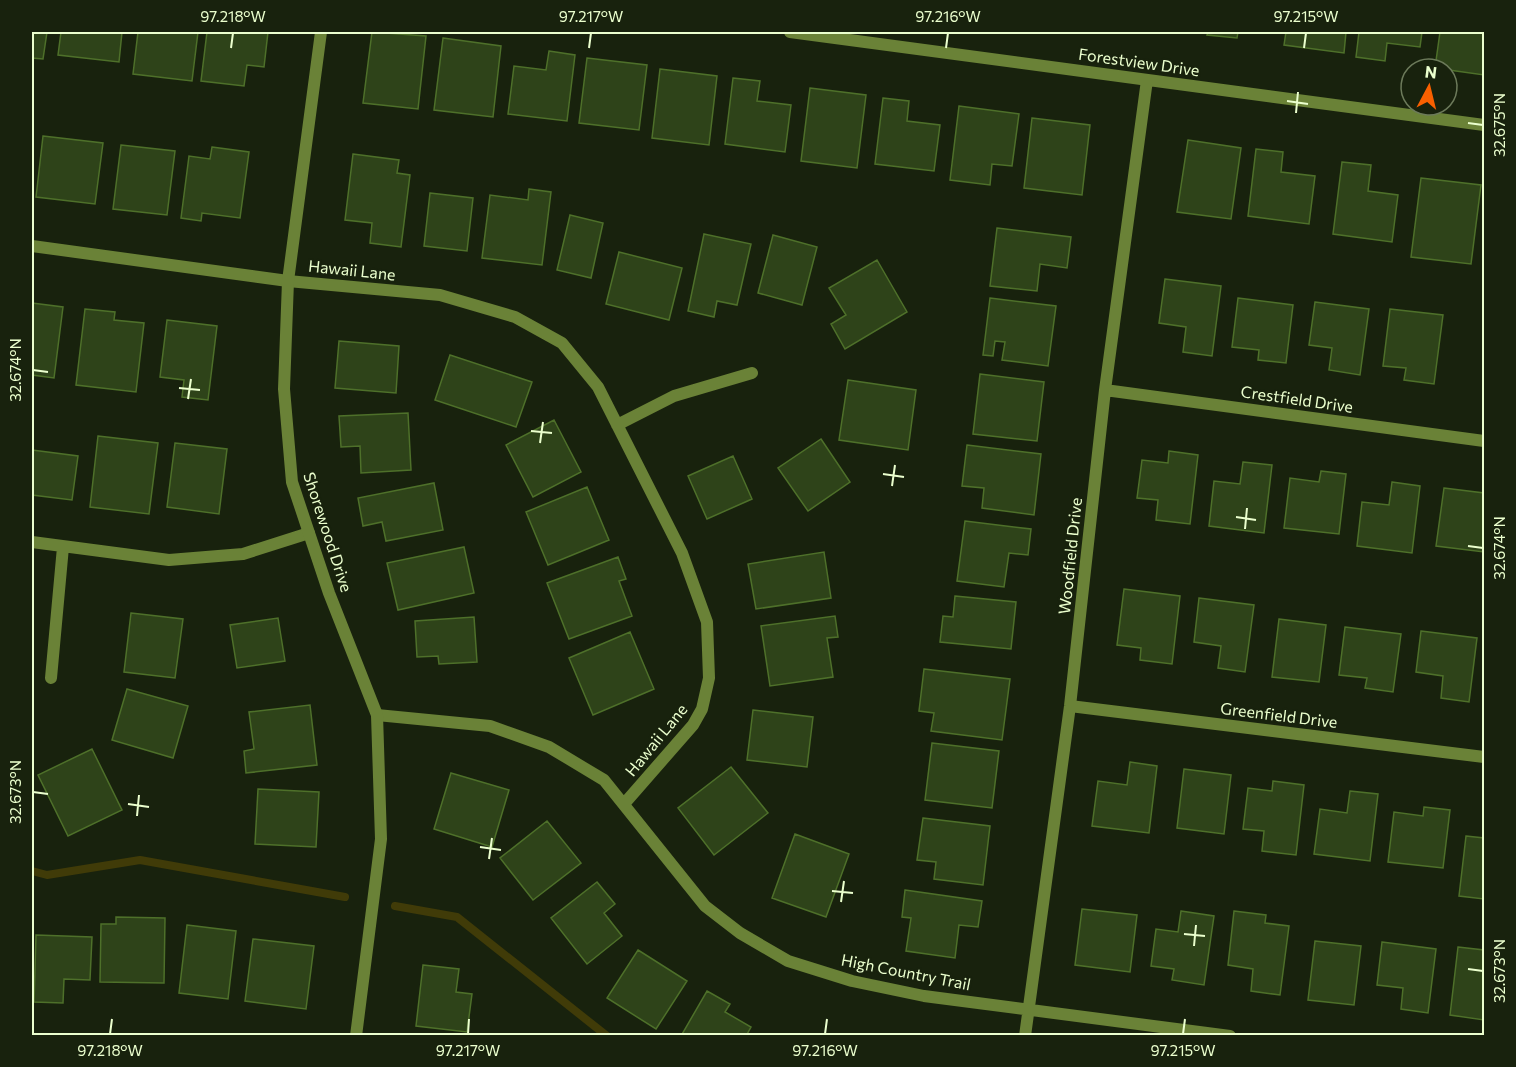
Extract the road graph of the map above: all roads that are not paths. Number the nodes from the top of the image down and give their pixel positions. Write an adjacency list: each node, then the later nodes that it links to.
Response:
1 (321, 32): 6 (street, Shorewood Drive)
2 (790, 32): 3 (street, Forestview Drive)
3 (1147, 80): 4 (street, Forestview Drive); 8 (street, Woodfield Drive)
4 (1485, 125)
5 (32, 246): 6 (street, Hawaii Lane)
6 (288, 280): 9 (street, Hawaii Lane); 11 (street, Shorewood Drive)
7 (752, 374): 9 (street)
8 (1105, 390): 10 (street, Crestfield Drive); 15 (street, Woodfield Drive)
9 (617, 425): 18 (street, Hawaii Lane)
10 (1485, 441)
11 (309, 533): 13 (street); 16 (street, Shorewood Drive)
12 (32, 542): 13 (street)
13 (63, 547): 14 (street)
14 (51, 678)
15 (1070, 706): 17 (street, Greenfield Drive); 19 (street, Woodfield Drive)
16 (377, 716): 18 (street, High Country Trail); 20 (street, Shorewood Drive)
17 (1485, 757)
18 (624, 804): 19 (street, High Country Trail)
19 (1029, 1009): 21 (street, Woodfield Drive); 22 (street, High Country Trail)
20 (356, 1035)
21 (1025, 1035)
22 (1230, 1035)

